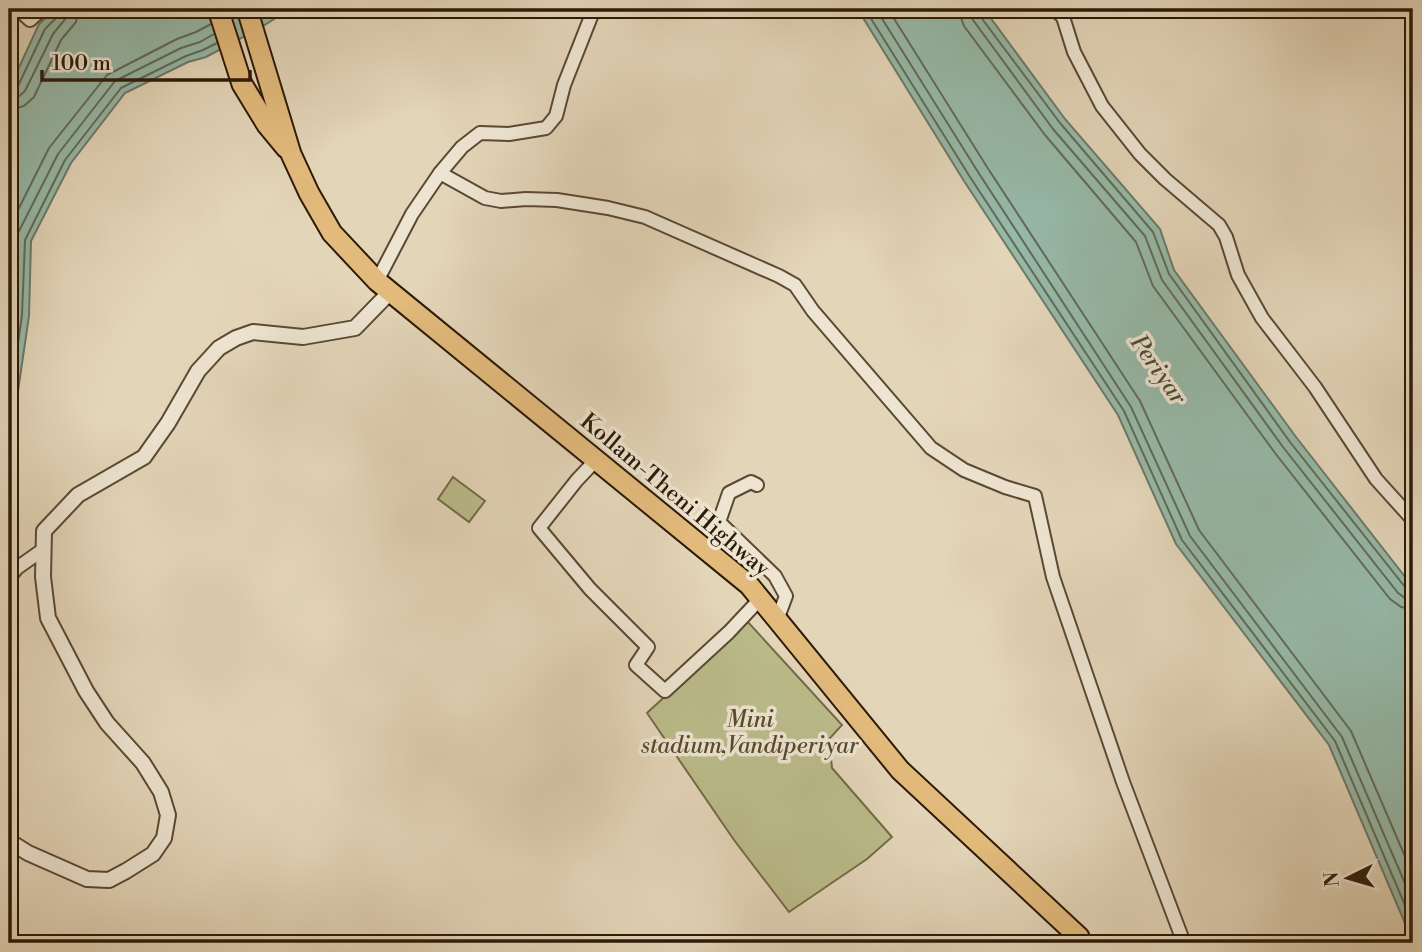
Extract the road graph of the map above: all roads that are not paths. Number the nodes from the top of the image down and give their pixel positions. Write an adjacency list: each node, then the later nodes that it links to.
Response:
1 (19, 9): 2 (street)
2 (42, 9)
3 (218, 9): 7 (highway)
4 (247, 9): 7 (highway)
5 (594, 9): 8 (street)
6 (1054, 9): 12 (street)
7 (291, 154): 9 (highway, Kollam-Theni Highway)
8 (440, 173): 9 (street); 19 (street)
9 (383, 286): 10 (highway, Kollam-Theni Highway); 13 (street)
10 (596, 460): 15 (highway, Kollam-Theni Highway); 15 (street)
11 (757, 485): 16 (street)
12 (1413, 520)
13 (44, 549): 14 (street); 17 (street)
14 (9, 578)
15 (760, 599): 16 (highway, Kollam-Theni Highway)
16 (777, 620): 18 (highway, Kollam-Theni Highway)
17 (9, 841)
18 (1081, 943)
19 (1184, 943)

